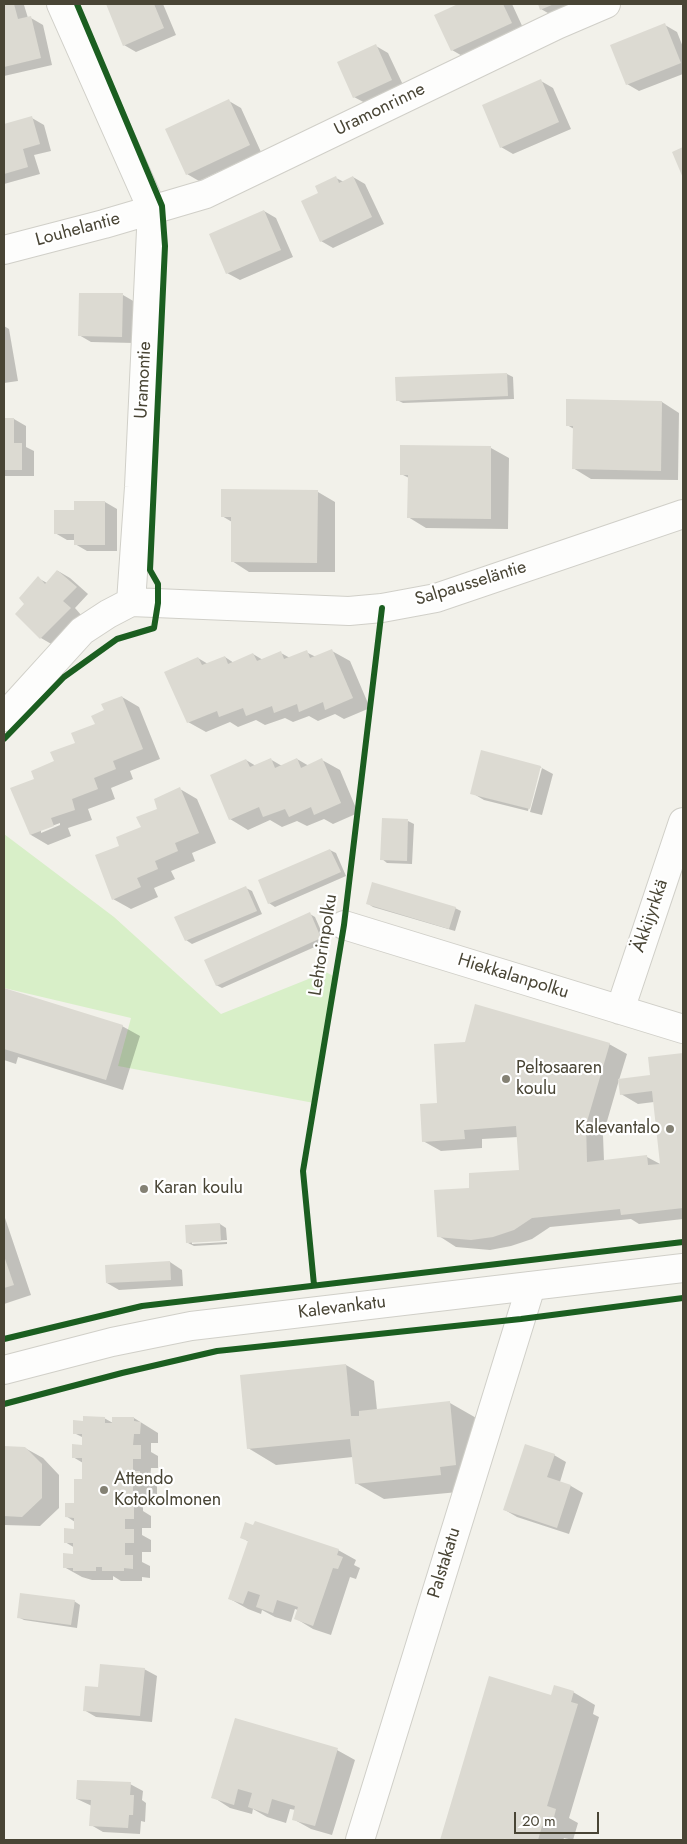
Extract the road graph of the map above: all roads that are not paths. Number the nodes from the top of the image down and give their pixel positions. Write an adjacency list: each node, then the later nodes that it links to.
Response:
1 (60, 4): 3 (street, Uramontie)
2 (606, 4): 3 (street, Uramonrinne)
3 (152, 210): 4 (street, Louhelantie); 6 (street, Uramontie)
4 (4, 250)
5 (683, 514): 6 (street, Salpausseläntie)
6 (131, 602): 7 (street)
7 (4, 717)
8 (683, 822): 10 (street, Äkkijyrkkä)
9 (344, 925): 10 (street, Hiekkalanpolku)
10 (620, 1010): 11 (street, Hiekkalanpolku)
11 (683, 1029)
12 (683, 1268): 13 (street, Kalevankatu)
13 (531, 1286): 14 (street, Kalevankatu); 15 (street, Palstakatu)
14 (4, 1370)
15 (360, 1840)

